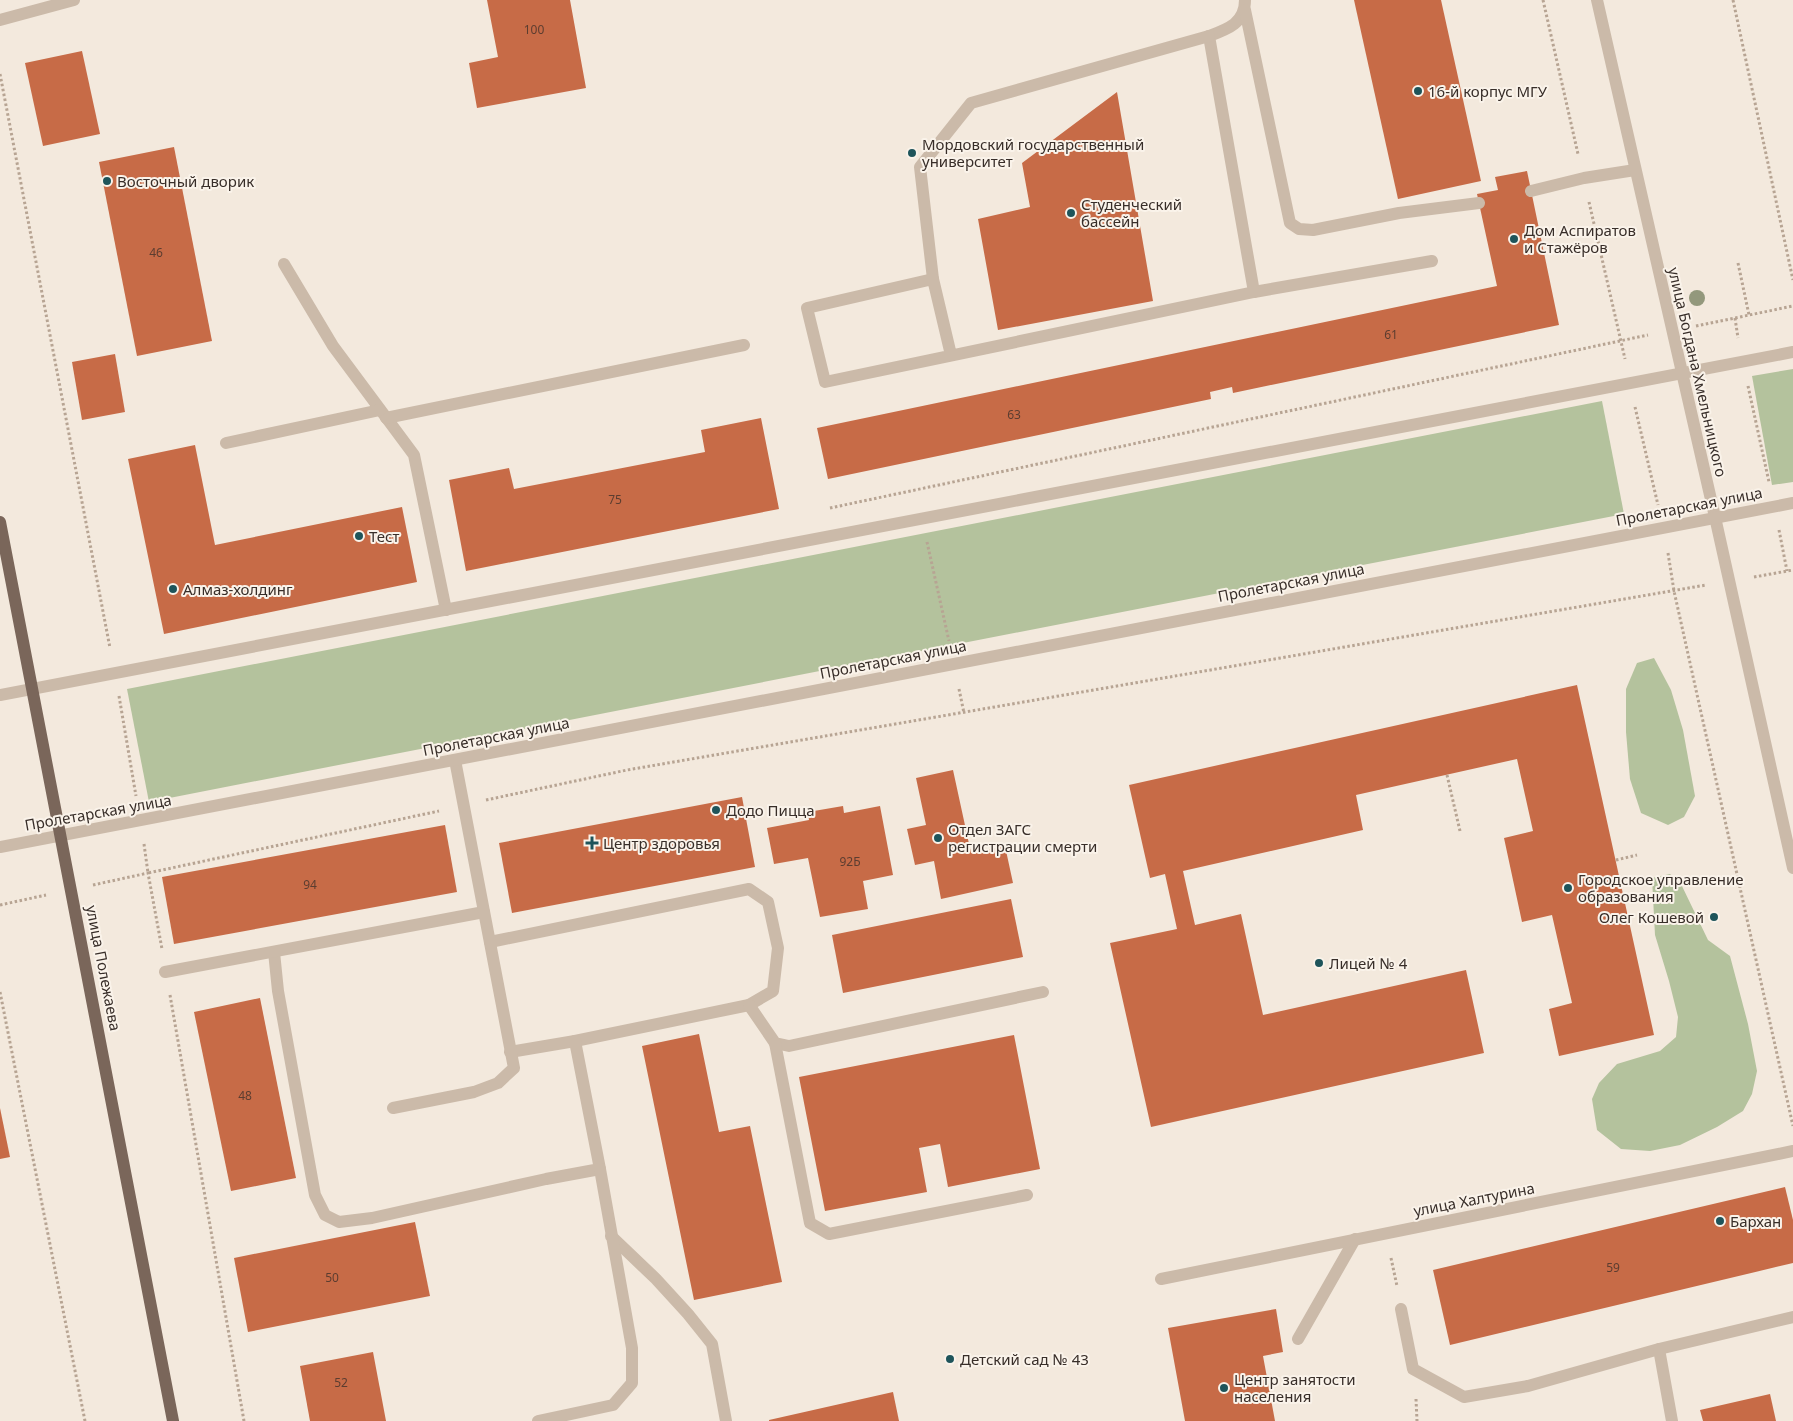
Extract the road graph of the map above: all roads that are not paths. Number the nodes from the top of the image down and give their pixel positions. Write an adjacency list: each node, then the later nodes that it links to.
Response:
1 (74, 0): 4 (street)
2 (1597, 0): 6 (street, улица Богдана Хмельницкого)
3 (1245, 5): 5 (street); 8 (street)
4 (0, 20)
5 (1209, 36): 11 (street); 12 (street)
6 (1635, 170): 7 (street); 16 (street, улица Богдана Хмельницкого)
7 (1531, 191)
8 (1480, 202)
9 (1432, 261): 12 (street)
10 (284, 264): 17 (street)
11 (933, 279): 15 (street); 15 (street)
12 (1254, 292): 15 (street)
13 (744, 345): 17 (street)
14 (1793, 352): 16 (street)
15 (951, 355)
16 (1681, 373): 20 (street, улица Богдана Хмельницкого); 22 (street)
17 (383, 414): 18 (street); 22 (street)
18 (226, 442)
19 (1793, 503): 20 (street, Пролетарская улица)
20 (1715, 517): 25 (street, Пролетарская улица); 28 (street, улица Богдана Хмельницкого)
21 (0, 522): 23 (main road, улица Полежаева)
22 (446, 610): 23 (street)
23 (32, 688): 24 (street); 26 (main road, улица Полежаева)
24 (0, 695)
25 (455, 760): 26 (street, Пролетарская улица); 29 (street)
26 (62, 835): 27 (street, Пролетарская улица); 49 (main road, улица Полежаева)
27 (0, 847)
28 (1793, 868)
29 (484, 912): 30 (street); 31 (street)
30 (490, 942): 34 (street); 37 (street)
31 (274, 952): 32 (street); 40 (street)
32 (166, 972)
33 (1043, 992): 36 (street)
34 (749, 1005): 35 (street); 36 (street)
35 (574, 1041): 37 (street); 40 (street)
36 (775, 1043): 41 (street)
37 (510, 1052): 38 (street)
38 (393, 1108)
39 (1793, 1151): 43 (street, улица Халтурина)
40 (600, 1169): 42 (street)
41 (1027, 1195)
42 (611, 1236): 50 (street); 51 (street)
43 (1355, 1239): 44 (street, улица Халтурина); 47 (street)
44 (1161, 1279)
45 (1401, 1309): 48 (street)
46 (1793, 1317): 48 (street)
47 (1298, 1339)
48 (1659, 1349): 52 (street)
49 (173, 1421)
50 (538, 1421)
51 (726, 1421)
52 (1672, 1421)

